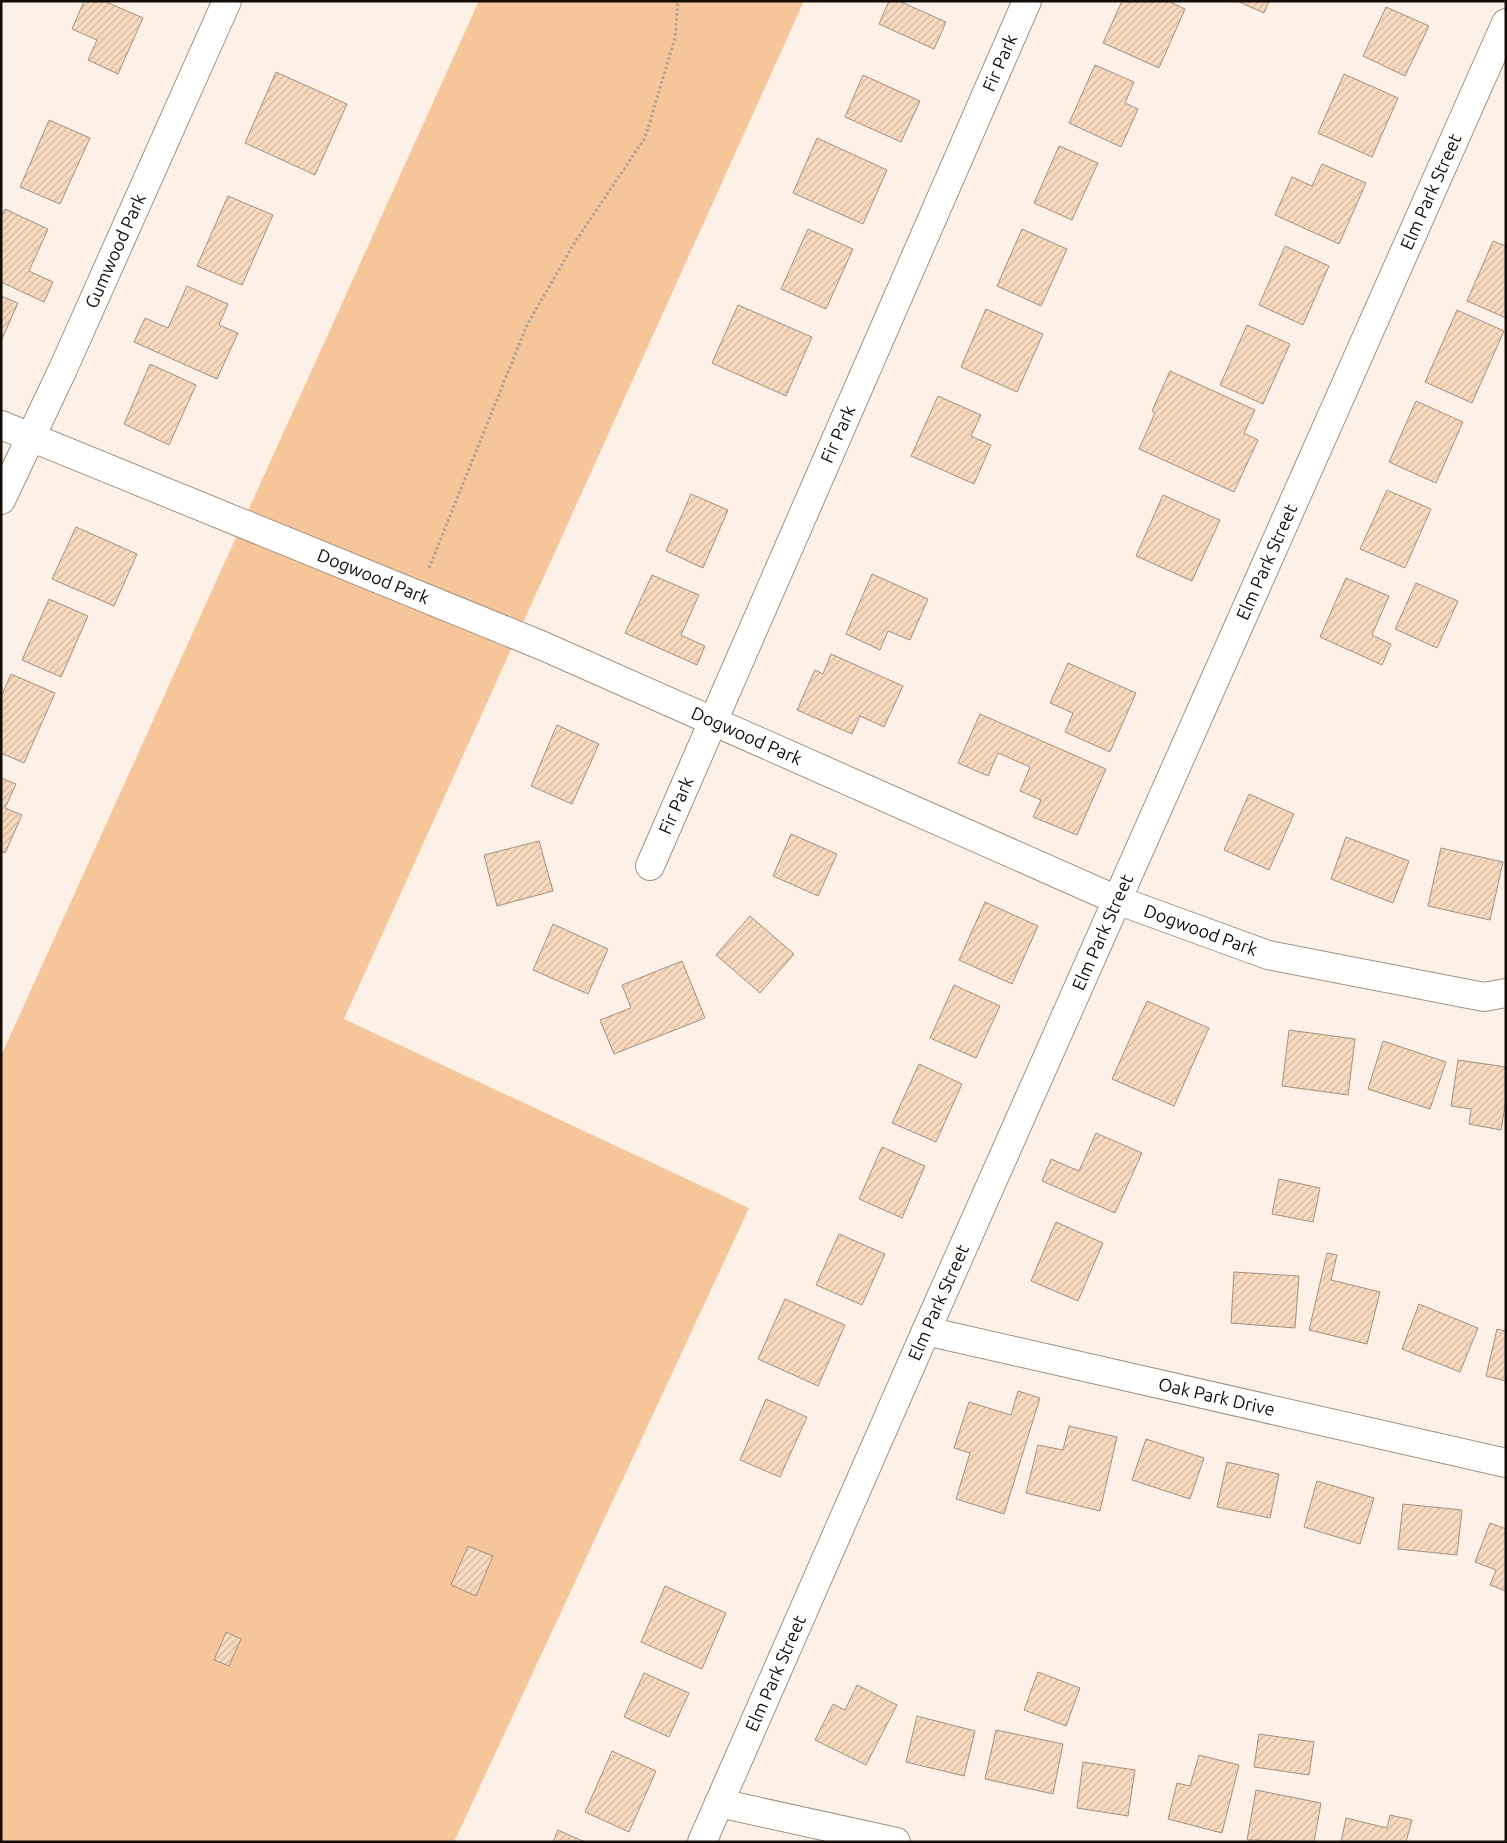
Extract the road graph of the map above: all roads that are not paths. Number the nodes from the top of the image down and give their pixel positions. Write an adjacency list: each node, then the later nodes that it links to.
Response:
1 (227, 1): 5 (street, Gumwood Park)
2 (1027, 1): 7 (street, Fir Park)
3 (1506, 23): 9 (street, Elm Park Street)
4 (1, 425): 5 (street, Dogwood Park)
5 (31, 437): 6 (street, Gumwood Park); 7 (street, Dogwood Park)
6 (1, 500)
7 (713, 721): 8 (street, Fir Park); 9 (street, Dogwood Park)
8 (650, 866)
9 (1117, 900): 10 (street, Dogwood Park); 11 (street, Elm Park Street)
10 (1506, 993)
11 (926, 1331): 12 (street, Oak Park Drive); 13 (street, Elm Park Street)
12 (1506, 1463)
13 (719, 1803): 14 (street, Elm Park Street); 15 (street)
14 (702, 1842)
15 (896, 1842)

